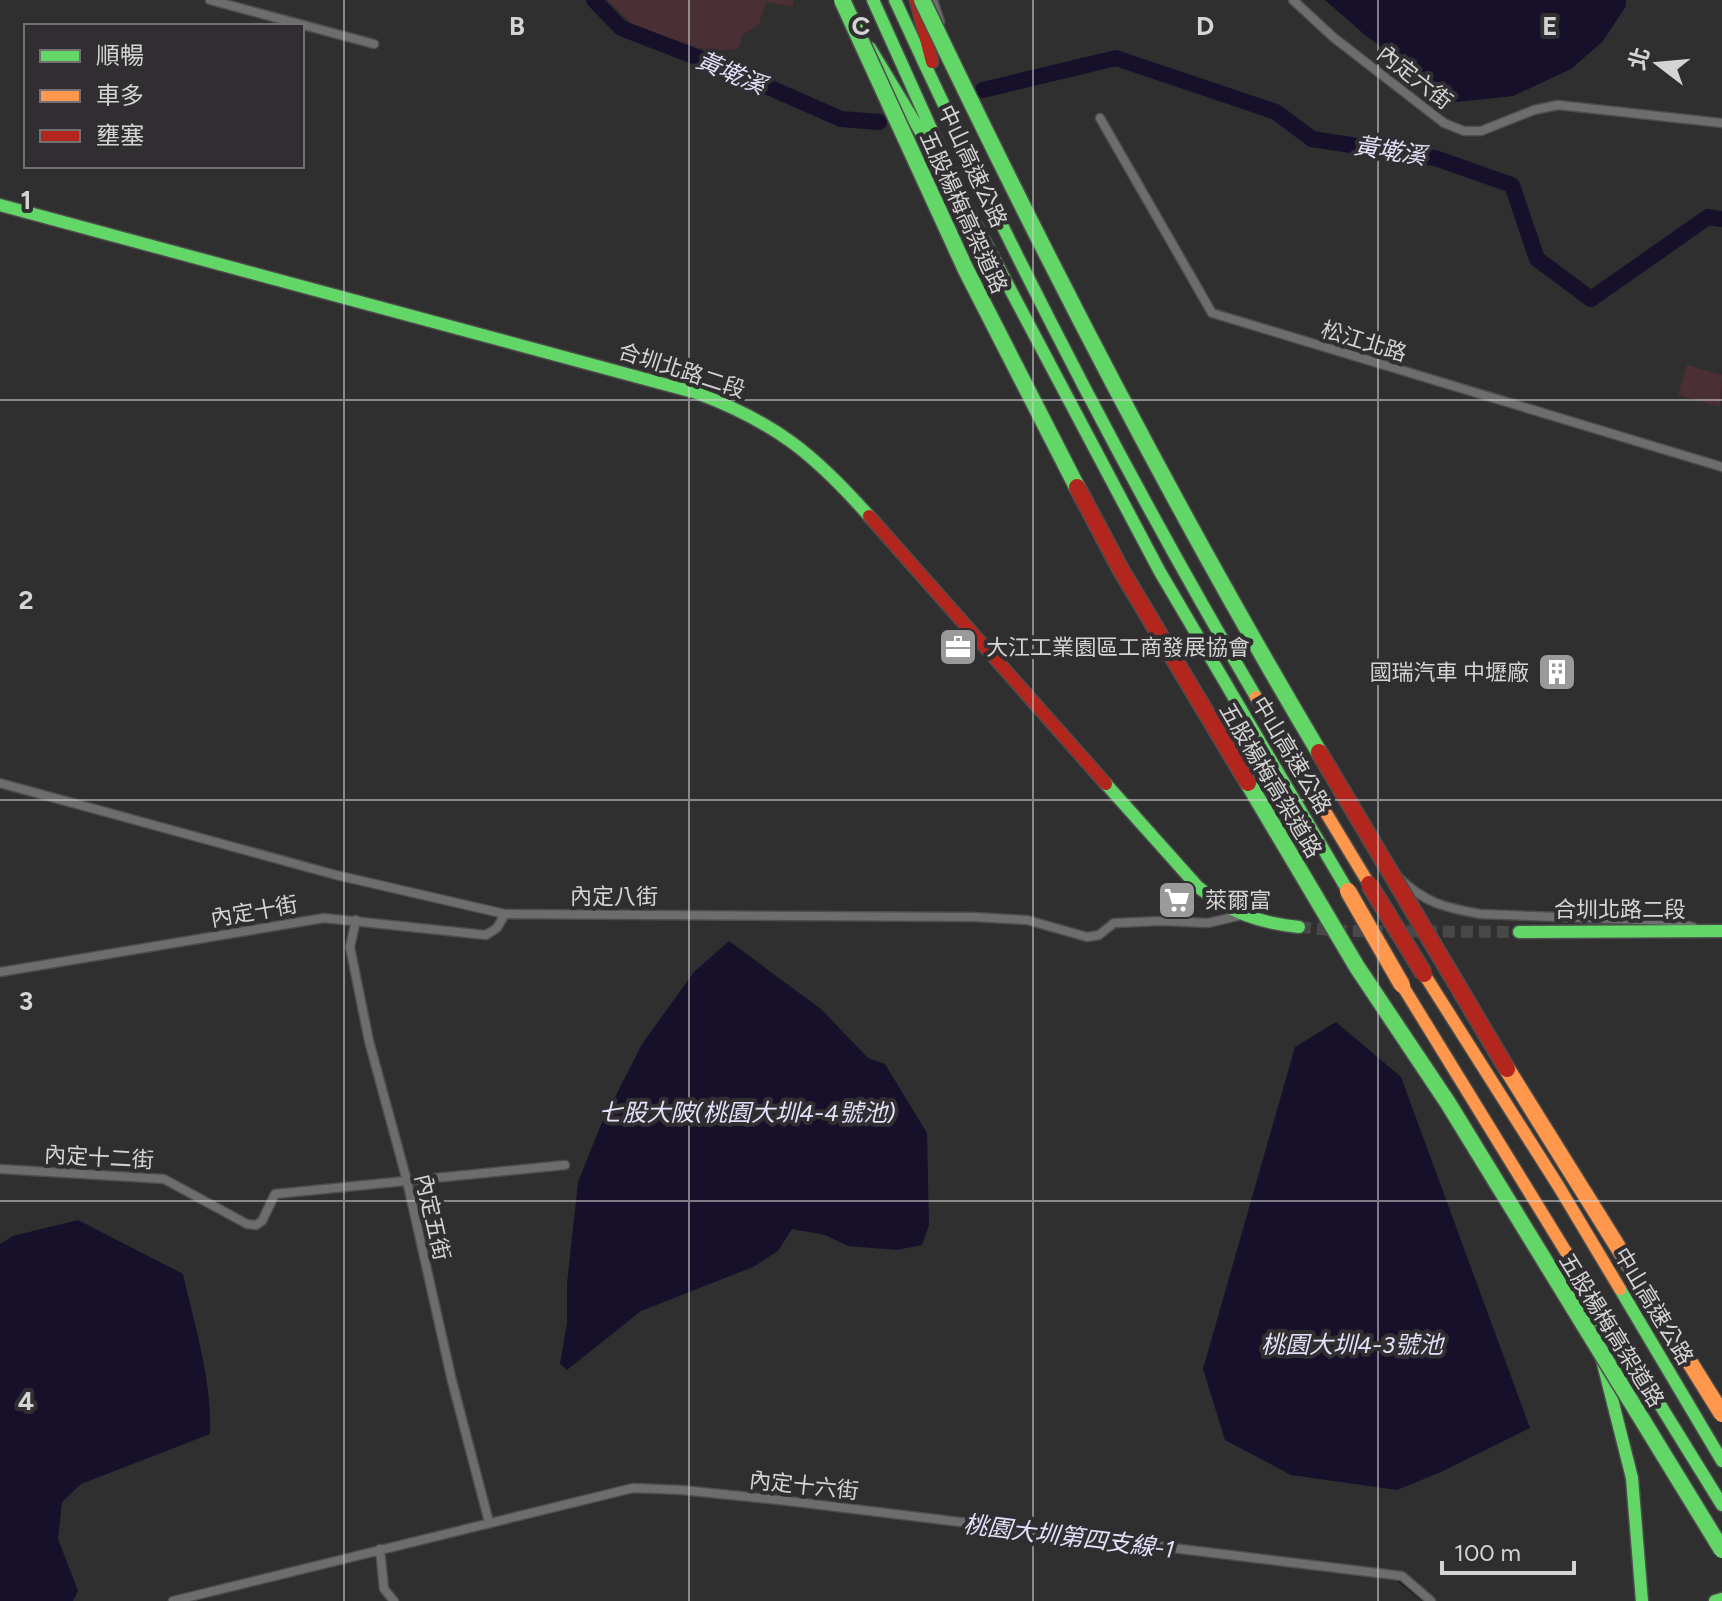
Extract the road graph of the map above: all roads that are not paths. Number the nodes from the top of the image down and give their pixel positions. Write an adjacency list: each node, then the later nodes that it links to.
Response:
1 (210, 0): 8 (street)
2 (840, 0): 14 (main road); 38 (main road, 五股楊梅高架道路, bridge)
3 (873, 0): 14 (main road, 中山高速公路)
4 (895, 0): 11 (main road, 中山高速公路)
5 (919, 0): 11 (main road); 32 (main road, bridge)
6 (933, 0): 20 (street)
7 (1293, 0): 13 (street, 內定六街)
8 (299, 24)
9 (304, 25): 10 (street)
10 (374, 44)
11 (943, 107): 31 (main road, 中山高速公路, bridge)
12 (1100, 118): 16 (street, 松江北路)
13 (1722, 123)
14 (965, 204): 30 (main road, 中山高速公路, bridge)
15 (0, 205): 19 (main road, 合圳北路二段)
16 (1722, 467)
17 (0, 783): 18 (street, 內定八街)
18 (505, 914): 19 (street, 內定八街); 21 (street, 內定十街)
19 (1238, 916): 22 (main road, 合圳北路二段)
20 (1600, 919): 23 (street); 25 (street)
21 (356, 920): 26 (street, 內定十街); 29 (street, 內定五街)
22 (1299, 927)
23 (1716, 931): 25 (main road, 合圳北路二段)
24 (1519, 932): 25 (main road, 合圳北路二段)
25 (1624, 932)
26 (0, 972)
27 (565, 1165): 29 (street)
28 (0, 1169): 29 (street, 內定十二街)
29 (407, 1181): 36 (street, 內定五街)
30 (1567, 1253): 35 (main road, 中山高速公路); 43 (main road)
31 (1687, 1404): 33 (main road); 34 (main road, 中山高速公路)
32 (1722, 1414)
33 (1722, 1449)
34 (1722, 1461)
35 (1722, 1505)
36 (489, 1522): 37 (street, 內定十六街); 42 (street, 內定十六街)
37 (380, 1549): 40 (street, 內定十六街); 41 (street)
38 (1722, 1550)
39 (1722, 1599): 44 (main road)
40 (173, 1601)
41 (394, 1601)
42 (1431, 1601)
43 (1642, 1601)
44 (1715, 1601)

